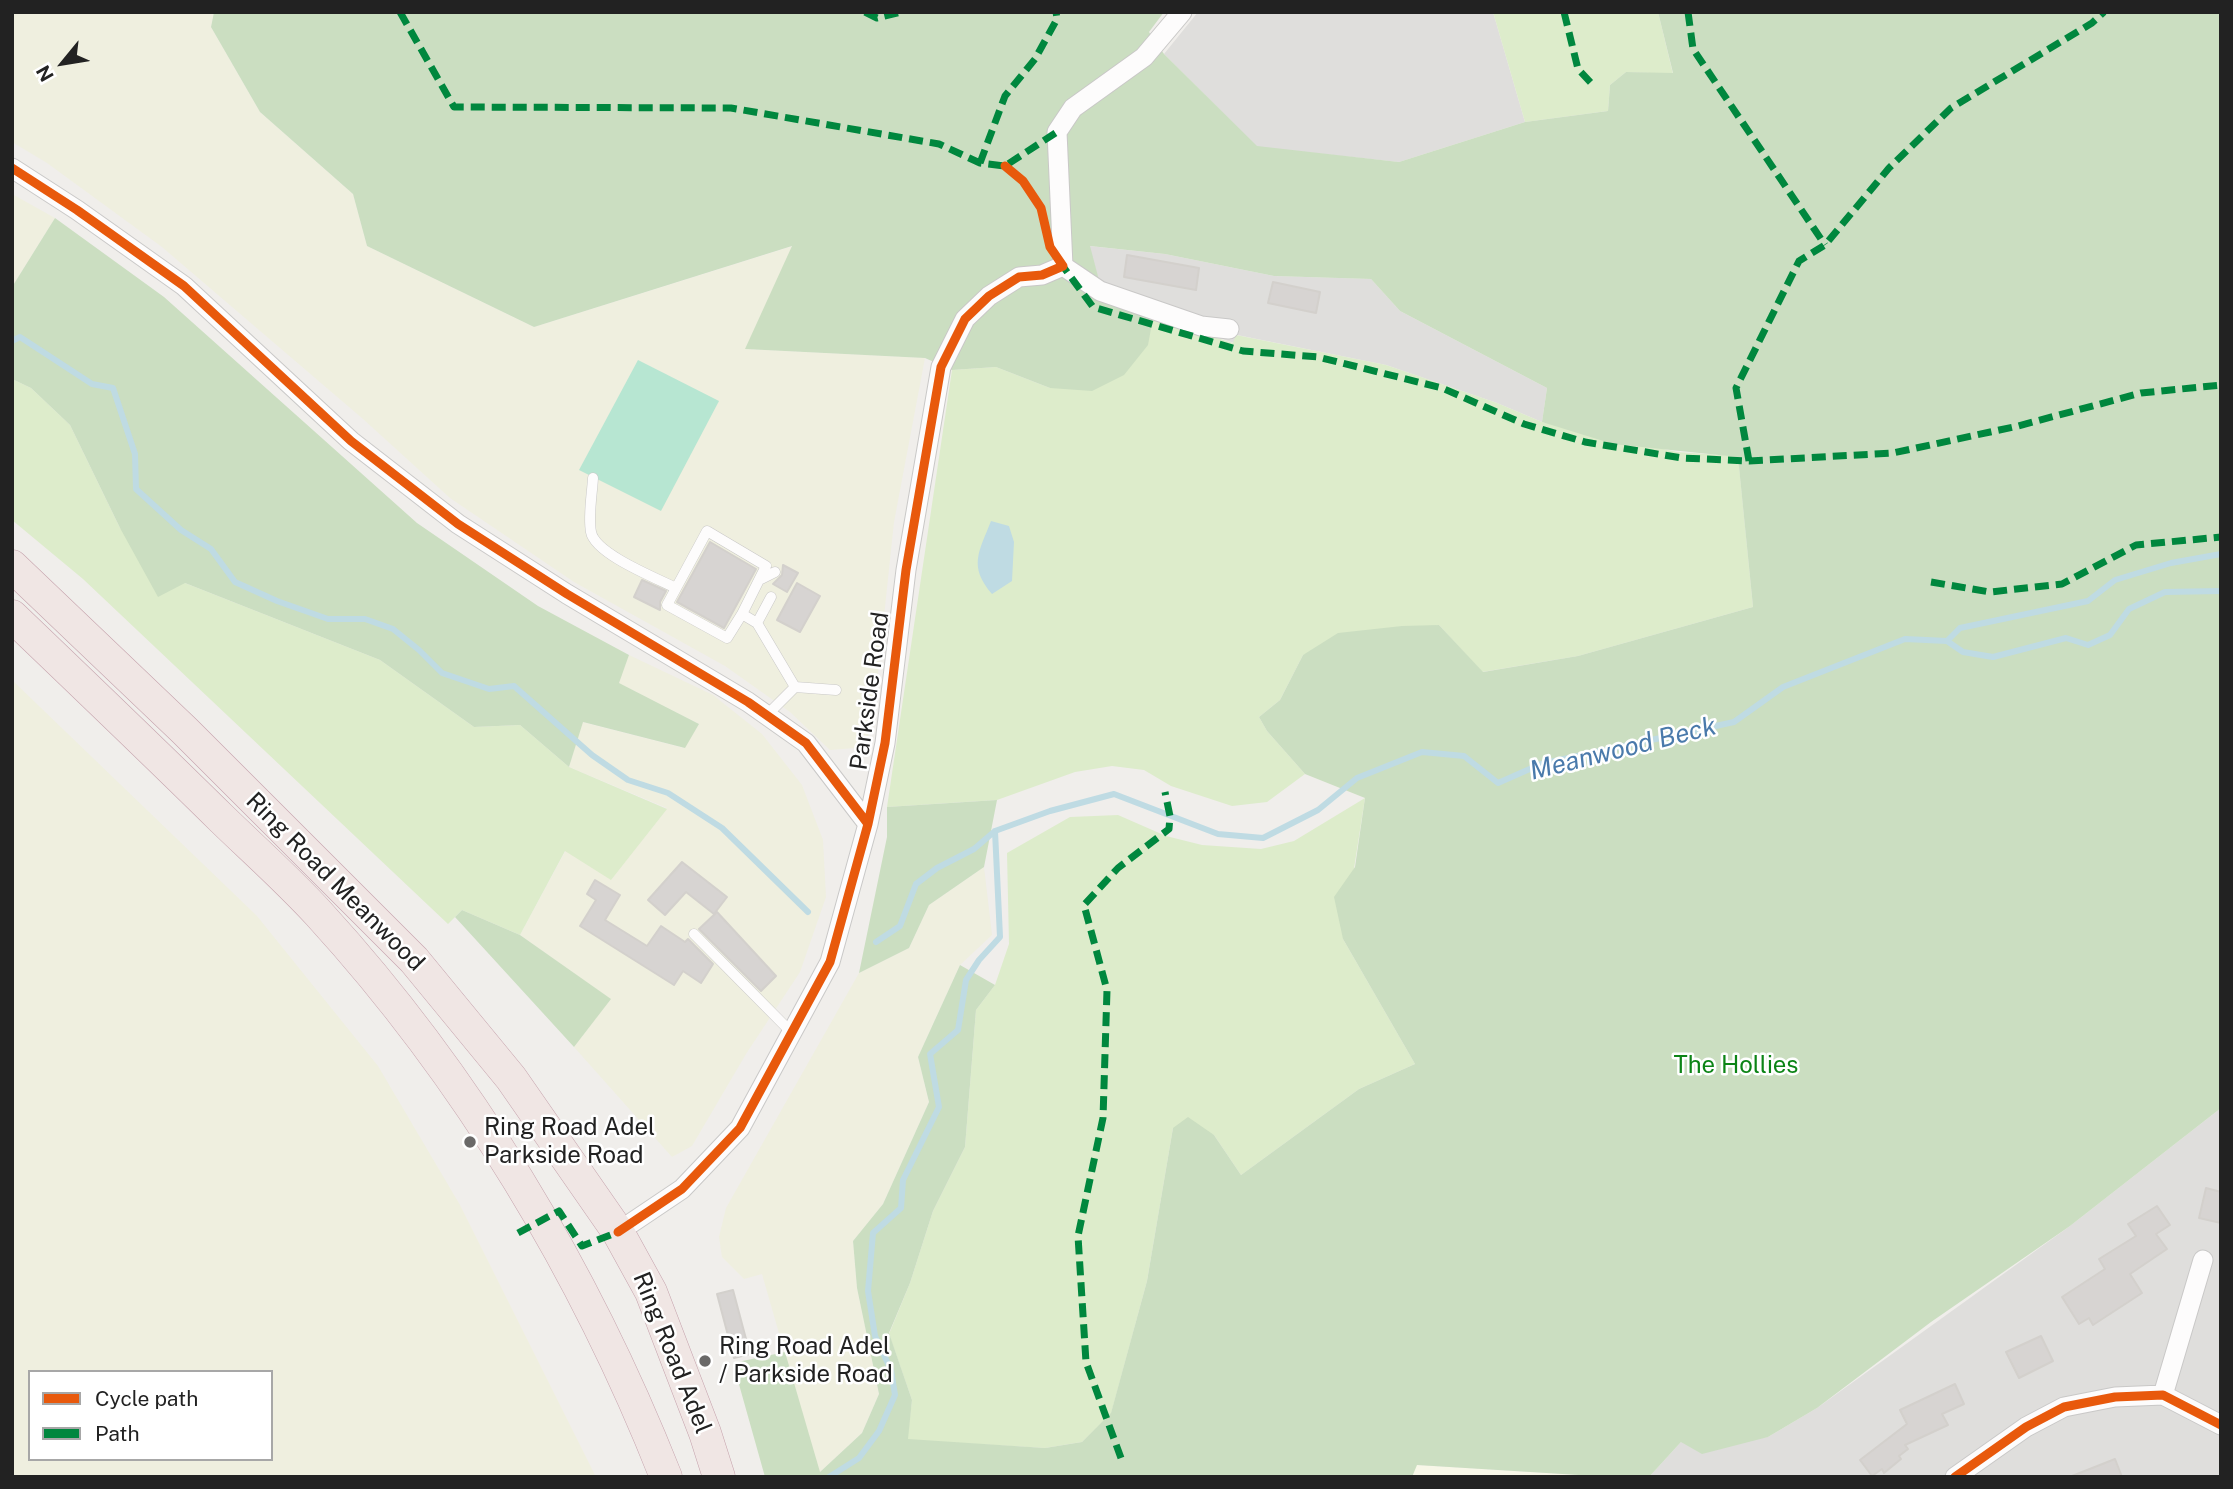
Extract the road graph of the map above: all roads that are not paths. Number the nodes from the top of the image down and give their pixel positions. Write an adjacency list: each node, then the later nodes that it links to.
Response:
1 (1182, 12): 3 (street)
2 (12, 168): 16 (street)
3 (1063, 266): 4 (street); 17 (street, Parkside Road)
4 (1229, 329)
5 (593, 478): 9 (lane)
6 (12, 566): 20 (highway, Ring Road Meanwood)
7 (775, 572): 8 (lane)
8 (759, 580): 9 (lane); 11 (lane)
9 (676, 588): 11 (lane)
10 (772, 597): 13 (lane)
11 (742, 614): 13 (lane)
12 (12, 616): 24 (highway, Ring Road Meanwood)
13 (757, 624): 14 (lane)
14 (795, 687): 15 (lane); 16 (lane)
15 (836, 690)
16 (767, 715): 17 (street)
17 (868, 824): 19 (street, Parkside Road)
18 (694, 934): 19 (lane)
19 (792, 1033): 20 (street, Parkside Road)
20 (618, 1232): 25 (highway, Ring Road Adel)
21 (2203, 1260): 22 (street)
22 (2163, 1395): 23 (street); 26 (street)
23 (2221, 1425)
24 (666, 1477)
25 (719, 1477)
26 (1955, 1477)

